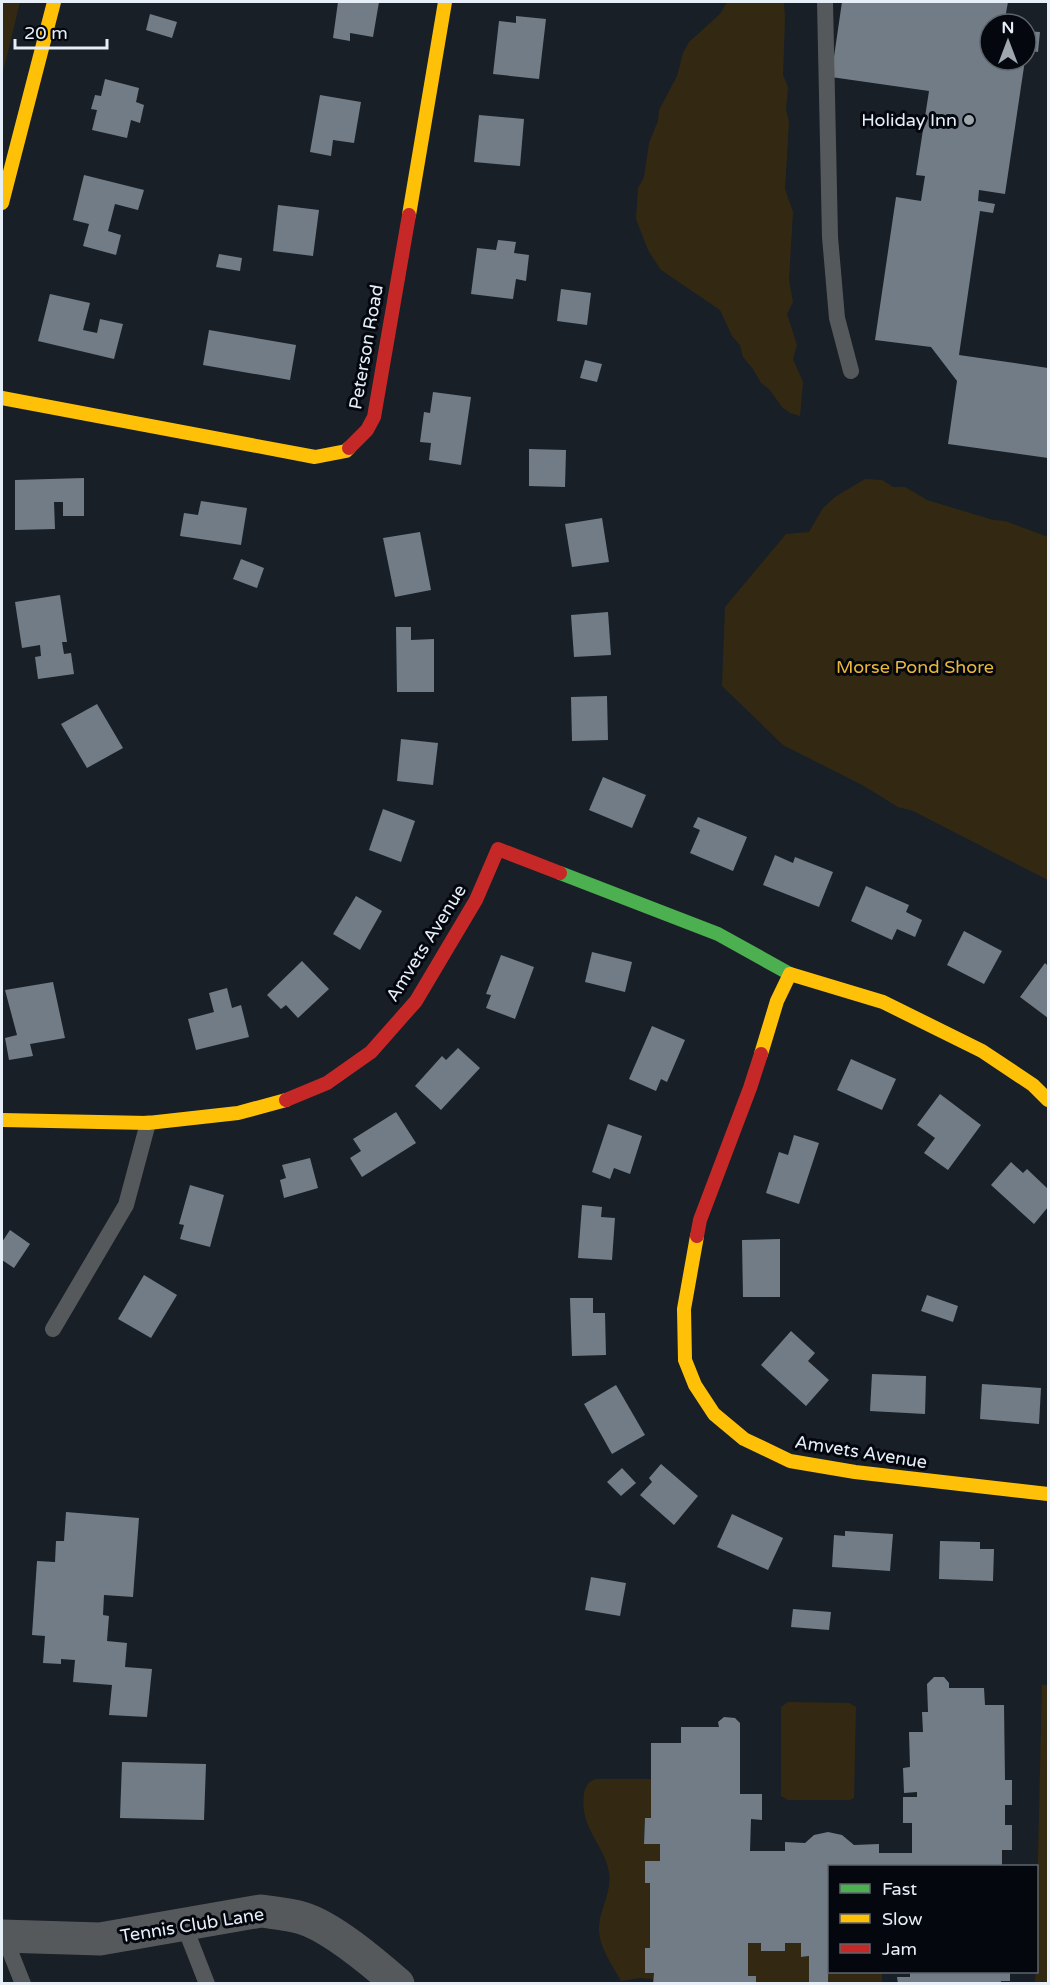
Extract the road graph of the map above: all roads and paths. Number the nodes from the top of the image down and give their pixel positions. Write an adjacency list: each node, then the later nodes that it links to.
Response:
1 (54, 2): 4 (street)
2 (446, 2): 6 (street, Peterson Road)
3 (825, 2): 5 (lane)
4 (2, 203)
5 (851, 371)
6 (2, 398)
7 (790, 974): 8 (street, Amvets Avenue); 10 (street, Amvets Avenue); 12 (street, Amvets Avenue)
8 (1048, 1100)
9 (2, 1120): 10 (street, Amvets Avenue)
10 (148, 1124): 11 (lane)
11 (53, 1329)
12 (1048, 1494)
13 (184, 1924): 14 (street, Tennis Club Lane); 16 (lane); 17 (street, Tennis Club Lane)
14 (3, 1936): 15 (lane)
15 (23, 1983)
16 (207, 1983)
17 (398, 1983)

